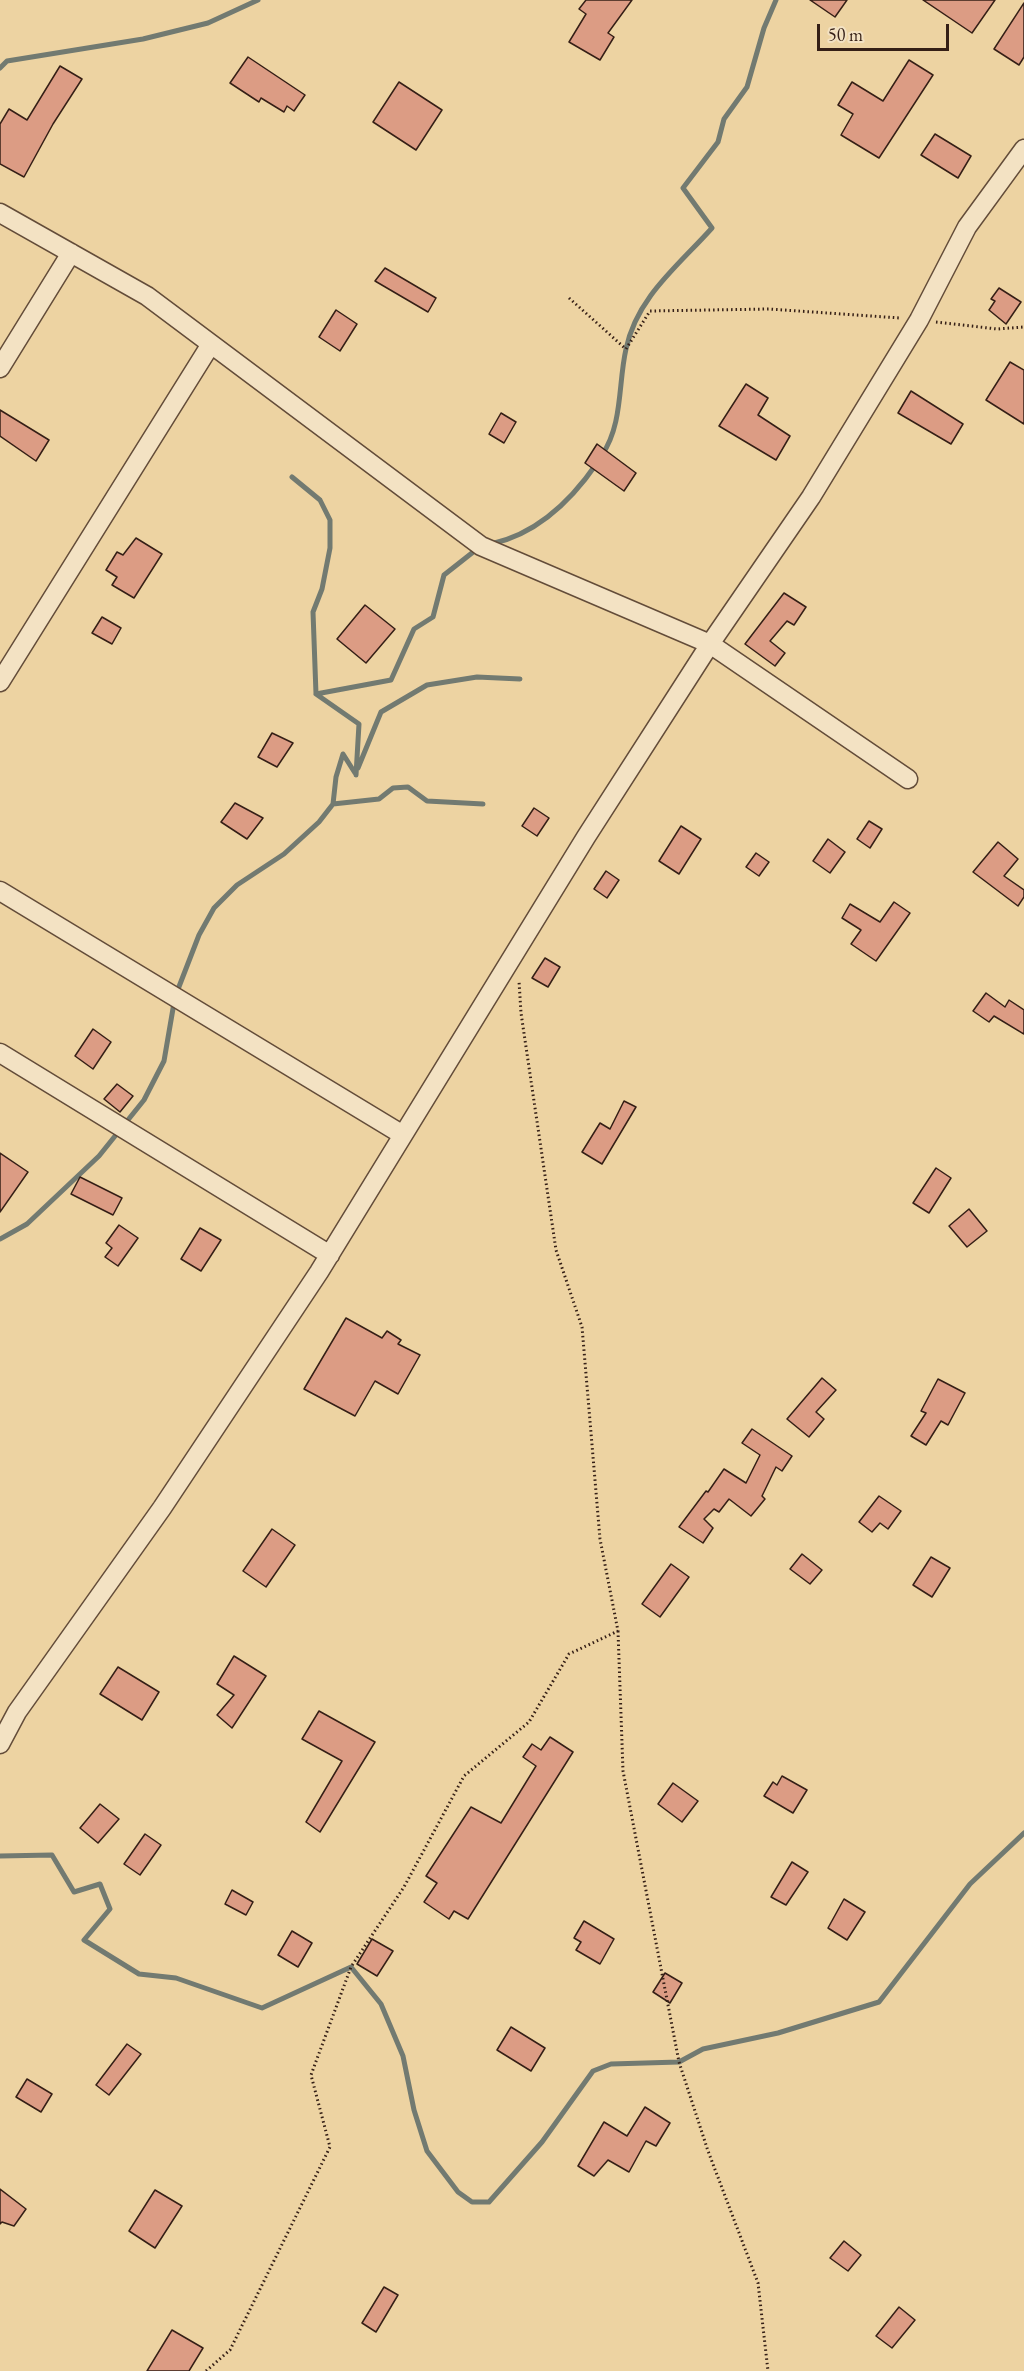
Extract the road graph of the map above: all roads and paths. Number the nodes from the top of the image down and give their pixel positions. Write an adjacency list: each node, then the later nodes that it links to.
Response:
1 (1024, 149): 5 (street)
2 (0, 213): 3 (street)
3 (71, 253): 7 (street); 8 (street)
4 (569, 298): 5 (path)
5 (919, 320): 6 (path); 9 (street)
6 (1024, 327)
7 (211, 344): 9 (street); 10 (street)
8 (0, 368)
9 (710, 644): 11 (street); 13 (street)
10 (0, 682)
11 (908, 779)
12 (0, 891): 15 (street)
13 (518, 949): 15 (street); 17 (path)
14 (0, 1053): 16 (street)
15 (403, 1135): 16 (street)
16 (330, 1255): 18 (street)
17 (618, 1631): 19 (path); 20 (path)
18 (0, 1744)
19 (206, 2371)
20 (768, 2371)

